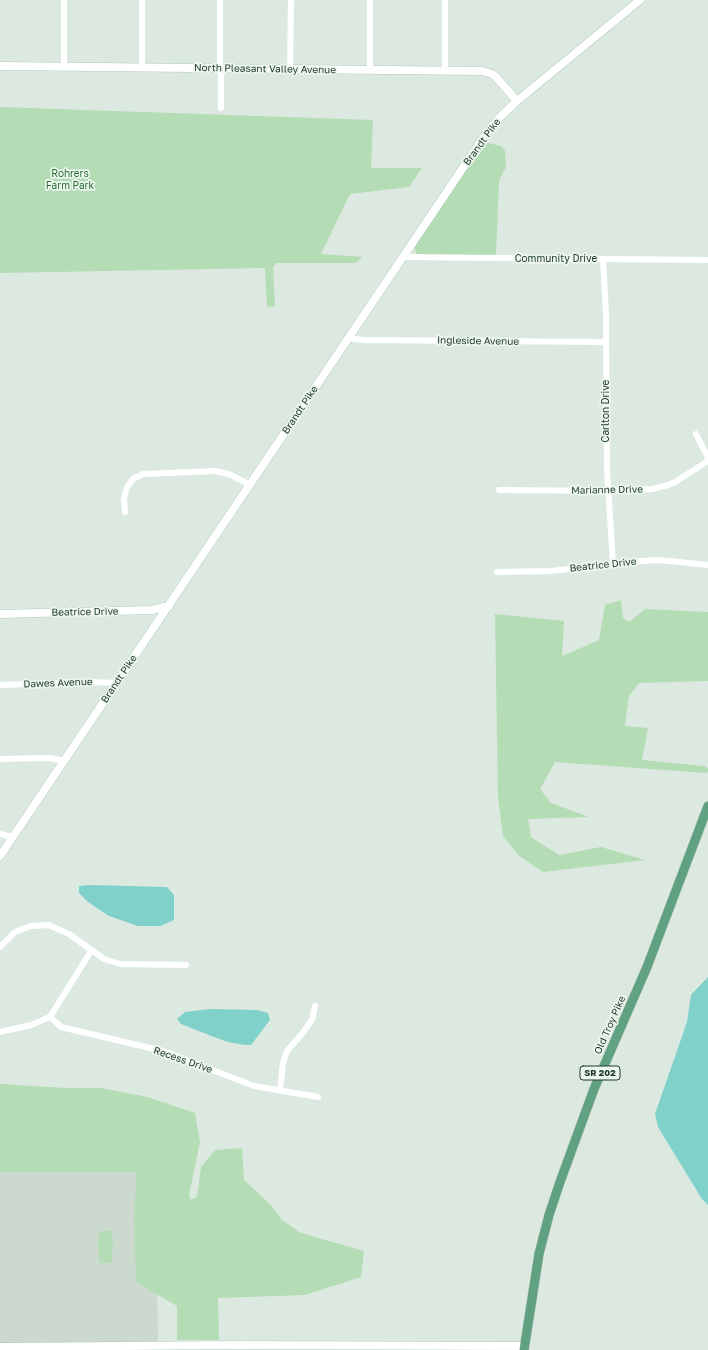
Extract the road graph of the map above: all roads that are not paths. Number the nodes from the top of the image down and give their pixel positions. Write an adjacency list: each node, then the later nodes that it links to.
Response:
1 (64, 0): 9 (street)
2 (142, 0): 10 (street)
3 (220, 0): 11 (street)
4 (291, 0): 12 (street)
5 (370, 0): 13 (street)
6 (445, 0): 14 (street)
7 (640, 0): 15 (street, Brandt Pike)
8 (0, 66): 9 (street, North Pleasant Valley Avenue)
9 (64, 67): 10 (street, North Pleasant Valley Avenue)
10 (142, 68): 11 (street, North Pleasant Valley Avenue)
11 (220, 68): 12 (street, North Pleasant Valley Avenue); 16 (street)
12 (290, 69): 13 (street, North Pleasant Valley Avenue)
13 (370, 70): 14 (street, North Pleasant Valley Avenue)
14 (445, 71): 15 (street, North Pleasant Valley Avenue)
15 (517, 101): 17 (street, Brandt Pike)
16 (221, 108)
17 (403, 257): 18 (street, Community Drive); 20 (street, Brandt Pike)
18 (604, 259): 19 (street, Community Drive); 21 (street, Carlton Drive)
19 (708, 260)
20 (349, 338): 21 (street, Ingleside Avenue); 24 (street, Brandt Pike)
21 (606, 342): 26 (street, Carlton Drive)
22 (696, 434): 23 (street)
23 (708, 460): 26 (street, Marianne Drive)
24 (250, 485): 27 (street); 31 (street, Brandt Pike)
25 (499, 490): 26 (street, Marianne Drive)
26 (608, 491): 28 (street, Carlton Drive)
27 (125, 512)
28 (613, 563): 29 (street, Beatrice Drive); 30 (street, Beatrice Drive)
29 (708, 565)
30 (498, 572)
31 (169, 606): 32 (street, Beatrice Drive); 33 (street, Brandt Pike)
32 (0, 614)
33 (117, 683): 34 (street, Dawes Avenue); 36 (street, Brandt Pike)
34 (0, 685)
35 (0, 760): 36 (street)
36 (64, 761): 39 (street, Brandt Pike)
37 (708, 806): 50 (main road, Old Troy Pike / SR 202)
38 (0, 834): 39 (street)
39 (13, 837): 40 (street, Brandt Pike)
40 (0, 856)
41 (0, 947): 42 (street)
42 (91, 950): 43 (street); 45 (street)
43 (186, 965)
44 (315, 1006): 47 (street)
45 (50, 1016): 46 (street); 47 (street, Recess Drive)
46 (0, 1032)
47 (280, 1090): 48 (street, Recess Drive)
48 (318, 1097)
49 (0, 1348): 50 (street)
50 (524, 1348)

